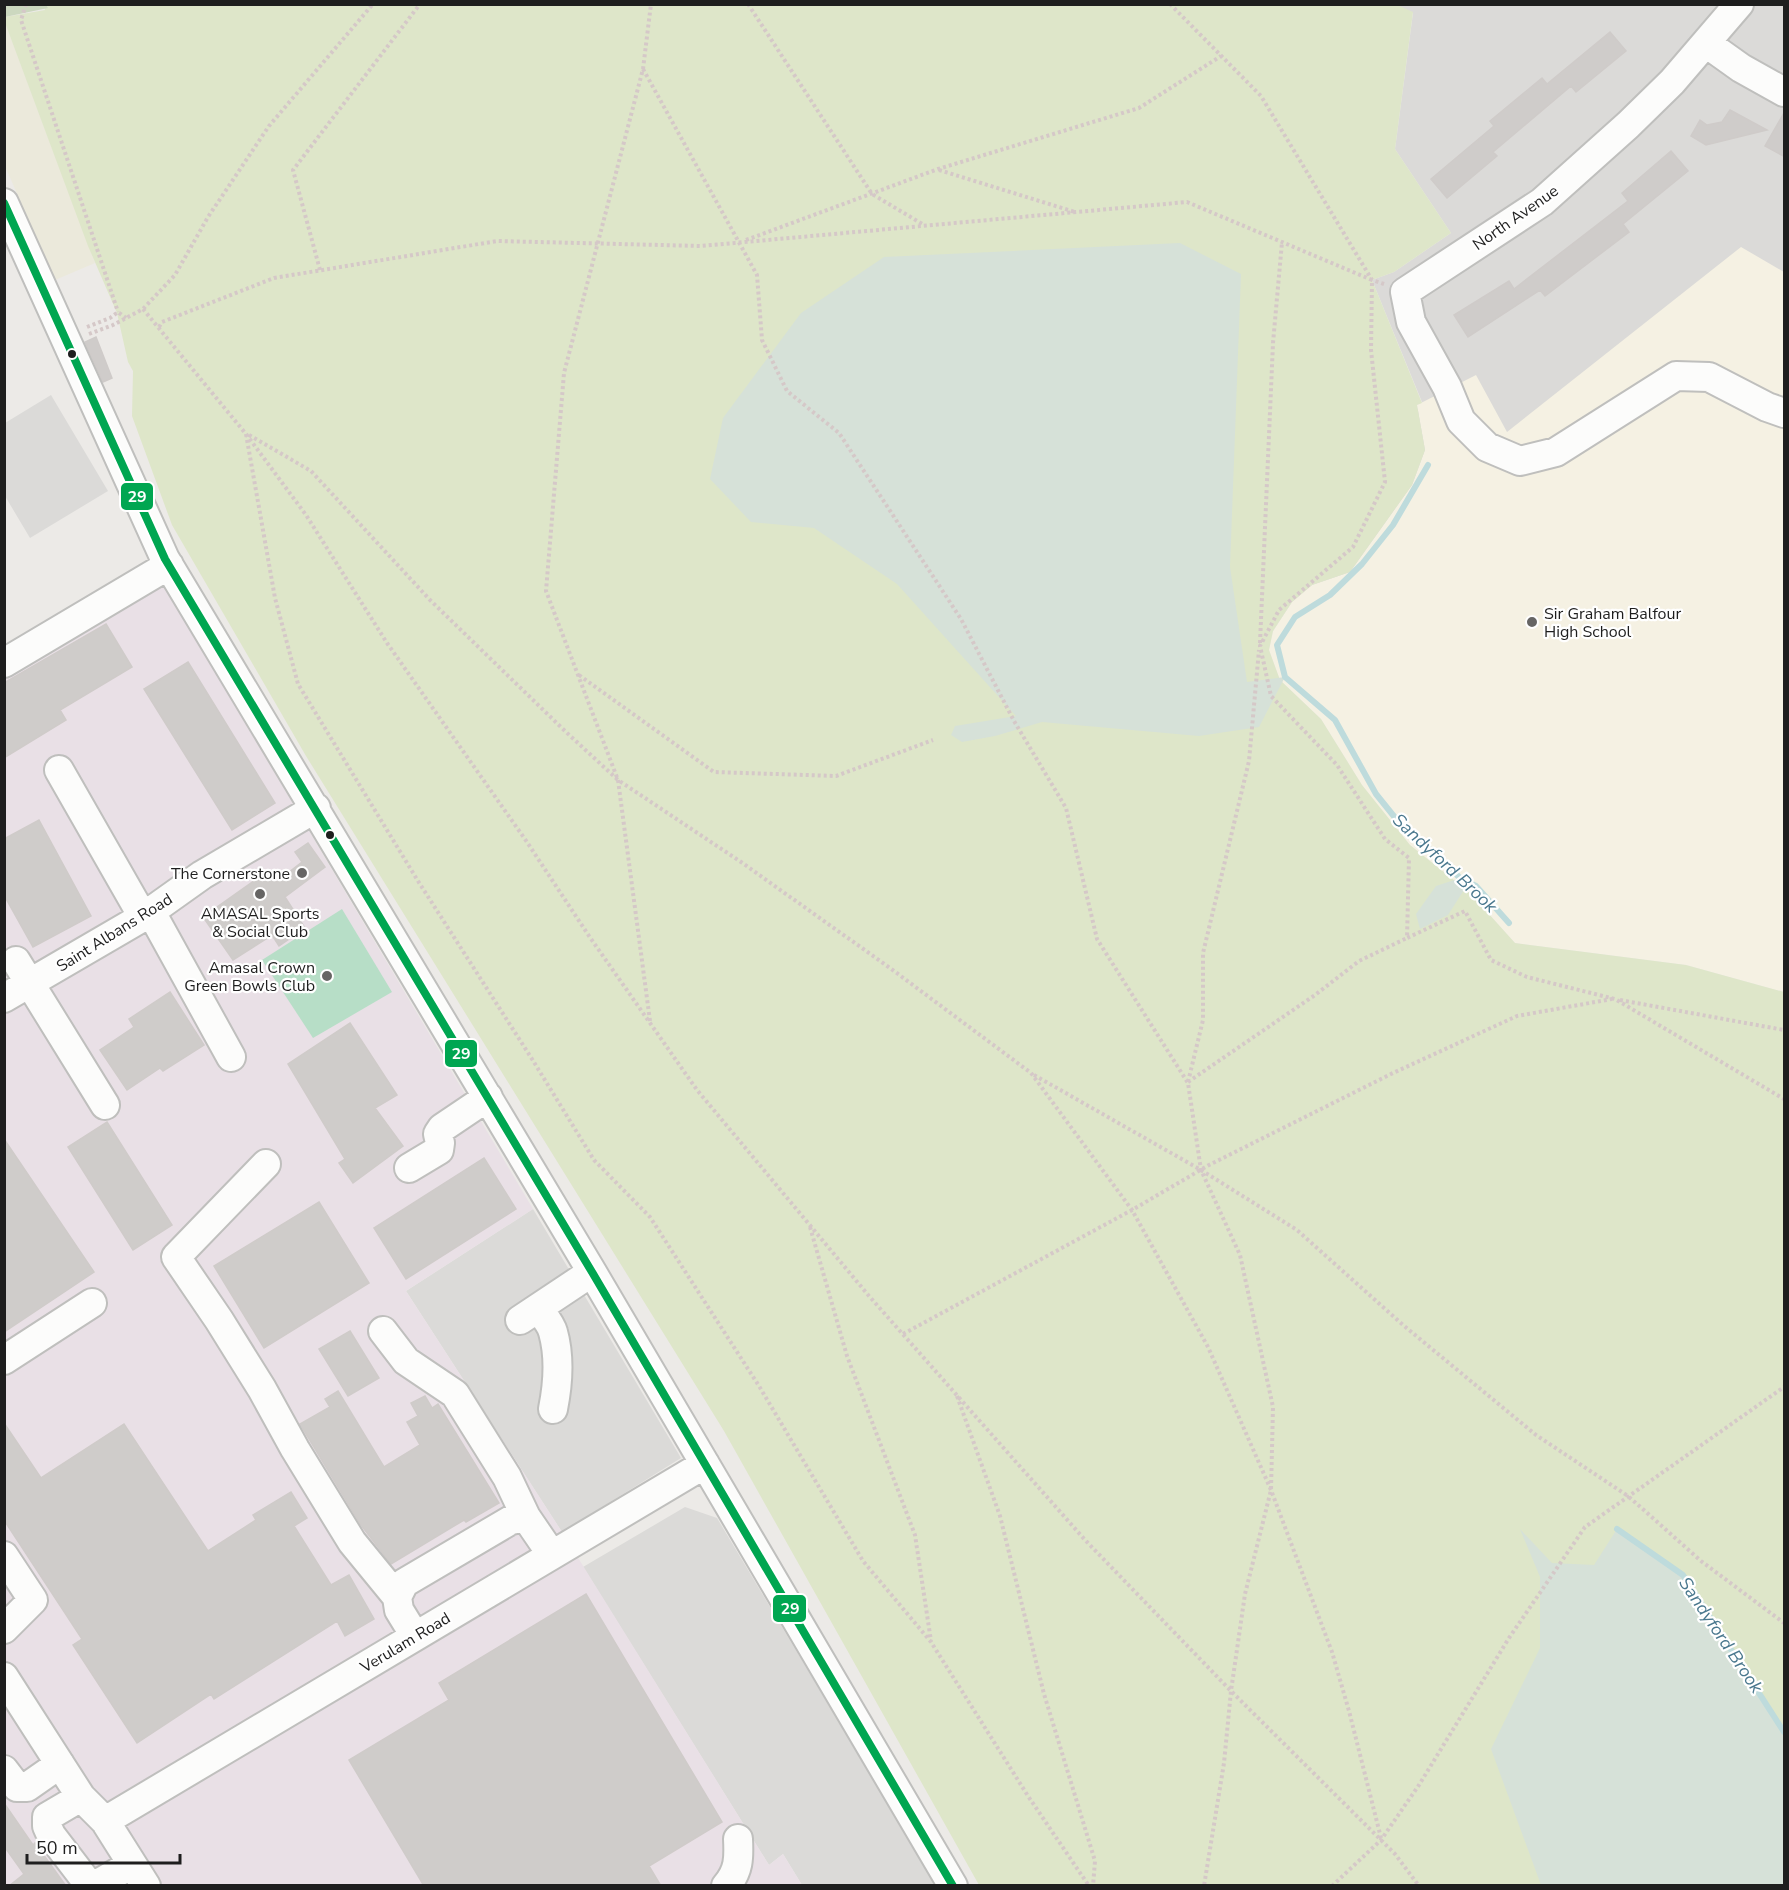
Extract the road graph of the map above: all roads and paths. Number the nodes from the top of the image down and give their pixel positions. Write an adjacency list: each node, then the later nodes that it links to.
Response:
1 (26, 4): 24 (path)
2 (373, 4): 23 (path)
3 (420, 4): 20 (path)
4 (651, 4): 10 (path)
5 (748, 4): 13 (path)
6 (1170, 4): 9 (path)
7 (1739, 4): 8 (street, North Avenue)
8 (1706, 44): 11 (street); 22 (street, North Avenue)
9 (1221, 56): 12 (path); 21 (path)
10 (643, 69): 17 (path); 19 (path)
11 (1785, 92)
12 (938, 169): 13 (path); 15 (path)
13 (872, 194): 16 (path); 17 (path)
14 (4, 203): 29 (street)
15 (1077, 212): 16 (path); 18 (path)
16 (925, 226): 17 (path)
17 (739, 242): 19 (path); 49 (path)
18 (1282, 242): 21 (path); 33 (path)
19 (599, 243): 20 (path); 35 (path)
20 (320, 270): 27 (path)
21 (1372, 280): 22 (path); 33 (path)
22 (1405, 292): 30 (street)
23 (143, 309): 25 (path); 26 (path)
24 (118, 312): 25 (path); 29 (path)
25 (126, 318): 29 (path)
26 (153, 320): 27 (path); 28 (path)
27 (162, 322): 28 (path)
28 (159, 327): 31 (path)
29 (66, 339): 32 (street)
30 (1785, 413)
31 (246, 434): 38 (path); 45 (path); 76 (path)
32 (169, 565): 34 (street); 39 (street)
33 (1260, 646): 41 (path); 49 (path)
34 (4, 663)
35 (578, 674): 36 (path); 38 (path)
36 (933, 740)
37 (59, 770): 40 (street)
38 (618, 780): 45 (path); 48 (path)
39 (316, 808): 40 (street, Saint Albans Road); 50 (street)
40 (147, 915): 42 (street, Saint Albans Road); 47 (street)
41 (1407, 938): 44 (path); 49 (path)
42 (22, 972): 43 (street, Saint Albans Road); 52 (street)
43 (4, 998)
44 (1615, 999): 46 (path); 51 (path); 55 (path)
45 (651, 1023): 57 (path)
46 (1785, 1030)
47 (231, 1057)
48 (1031, 1073): 55 (path); 56 (path)
49 (1188, 1083): 55 (path)
50 (488, 1097): 54 (street); 58 (street)
51 (1785, 1099)
52 (105, 1105)
53 (266, 1164): 72 (street)
54 (409, 1168)
55 (1201, 1170): 56 (path); 67 (path); 68 (path)
56 (1132, 1210): 61 (path); 67 (path)
57 (809, 1224): 61 (path); 76 (path)
58 (592, 1272): 65 (street); 66 (street)
59 (92, 1303): 62 (street)
60 (382, 1331): 69 (street)
61 (903, 1334): 64 (path)
62 (4, 1360)
63 (1785, 1387): 68 (path)
64 (956, 1393): 78 (path); 89 (path)
65 (553, 1408)
66 (705, 1464): 70 (street, Verulam Road); 88 (street)
67 (1271, 1490): 78 (path); 84 (path)
68 (1628, 1496): 73 (path); 84 (path)
69 (526, 1517): 70 (street); 72 (street)
70 (552, 1555): 75 (street, Verulam Road)
71 (4, 1556): 74 (street)
72 (397, 1597): 75 (street)
73 (1785, 1623)
74 (4, 1629)
75 (416, 1636): 82 (street, Verulam Road)
76 (932, 1642): 89 (path)
77 (8, 1691): 79 (street)
78 (1231, 1691): 84 (path); 90 (path)
79 (60, 1764): 80 (street); 81 (street)
80 (4, 1770)
81 (81, 1797): 82 (street); 86 (street)
82 (105, 1821): 85 (street)
83 (738, 1839): 87 (street)
84 (1381, 1840): 91 (path); 92 (path)
85 (139, 1875): 86 (street)
86 (92, 1886)
87 (726, 1886)
88 (953, 1886)
89 (1091, 1886)
90 (1204, 1886)
91 (1332, 1886)
92 (1419, 1886)

